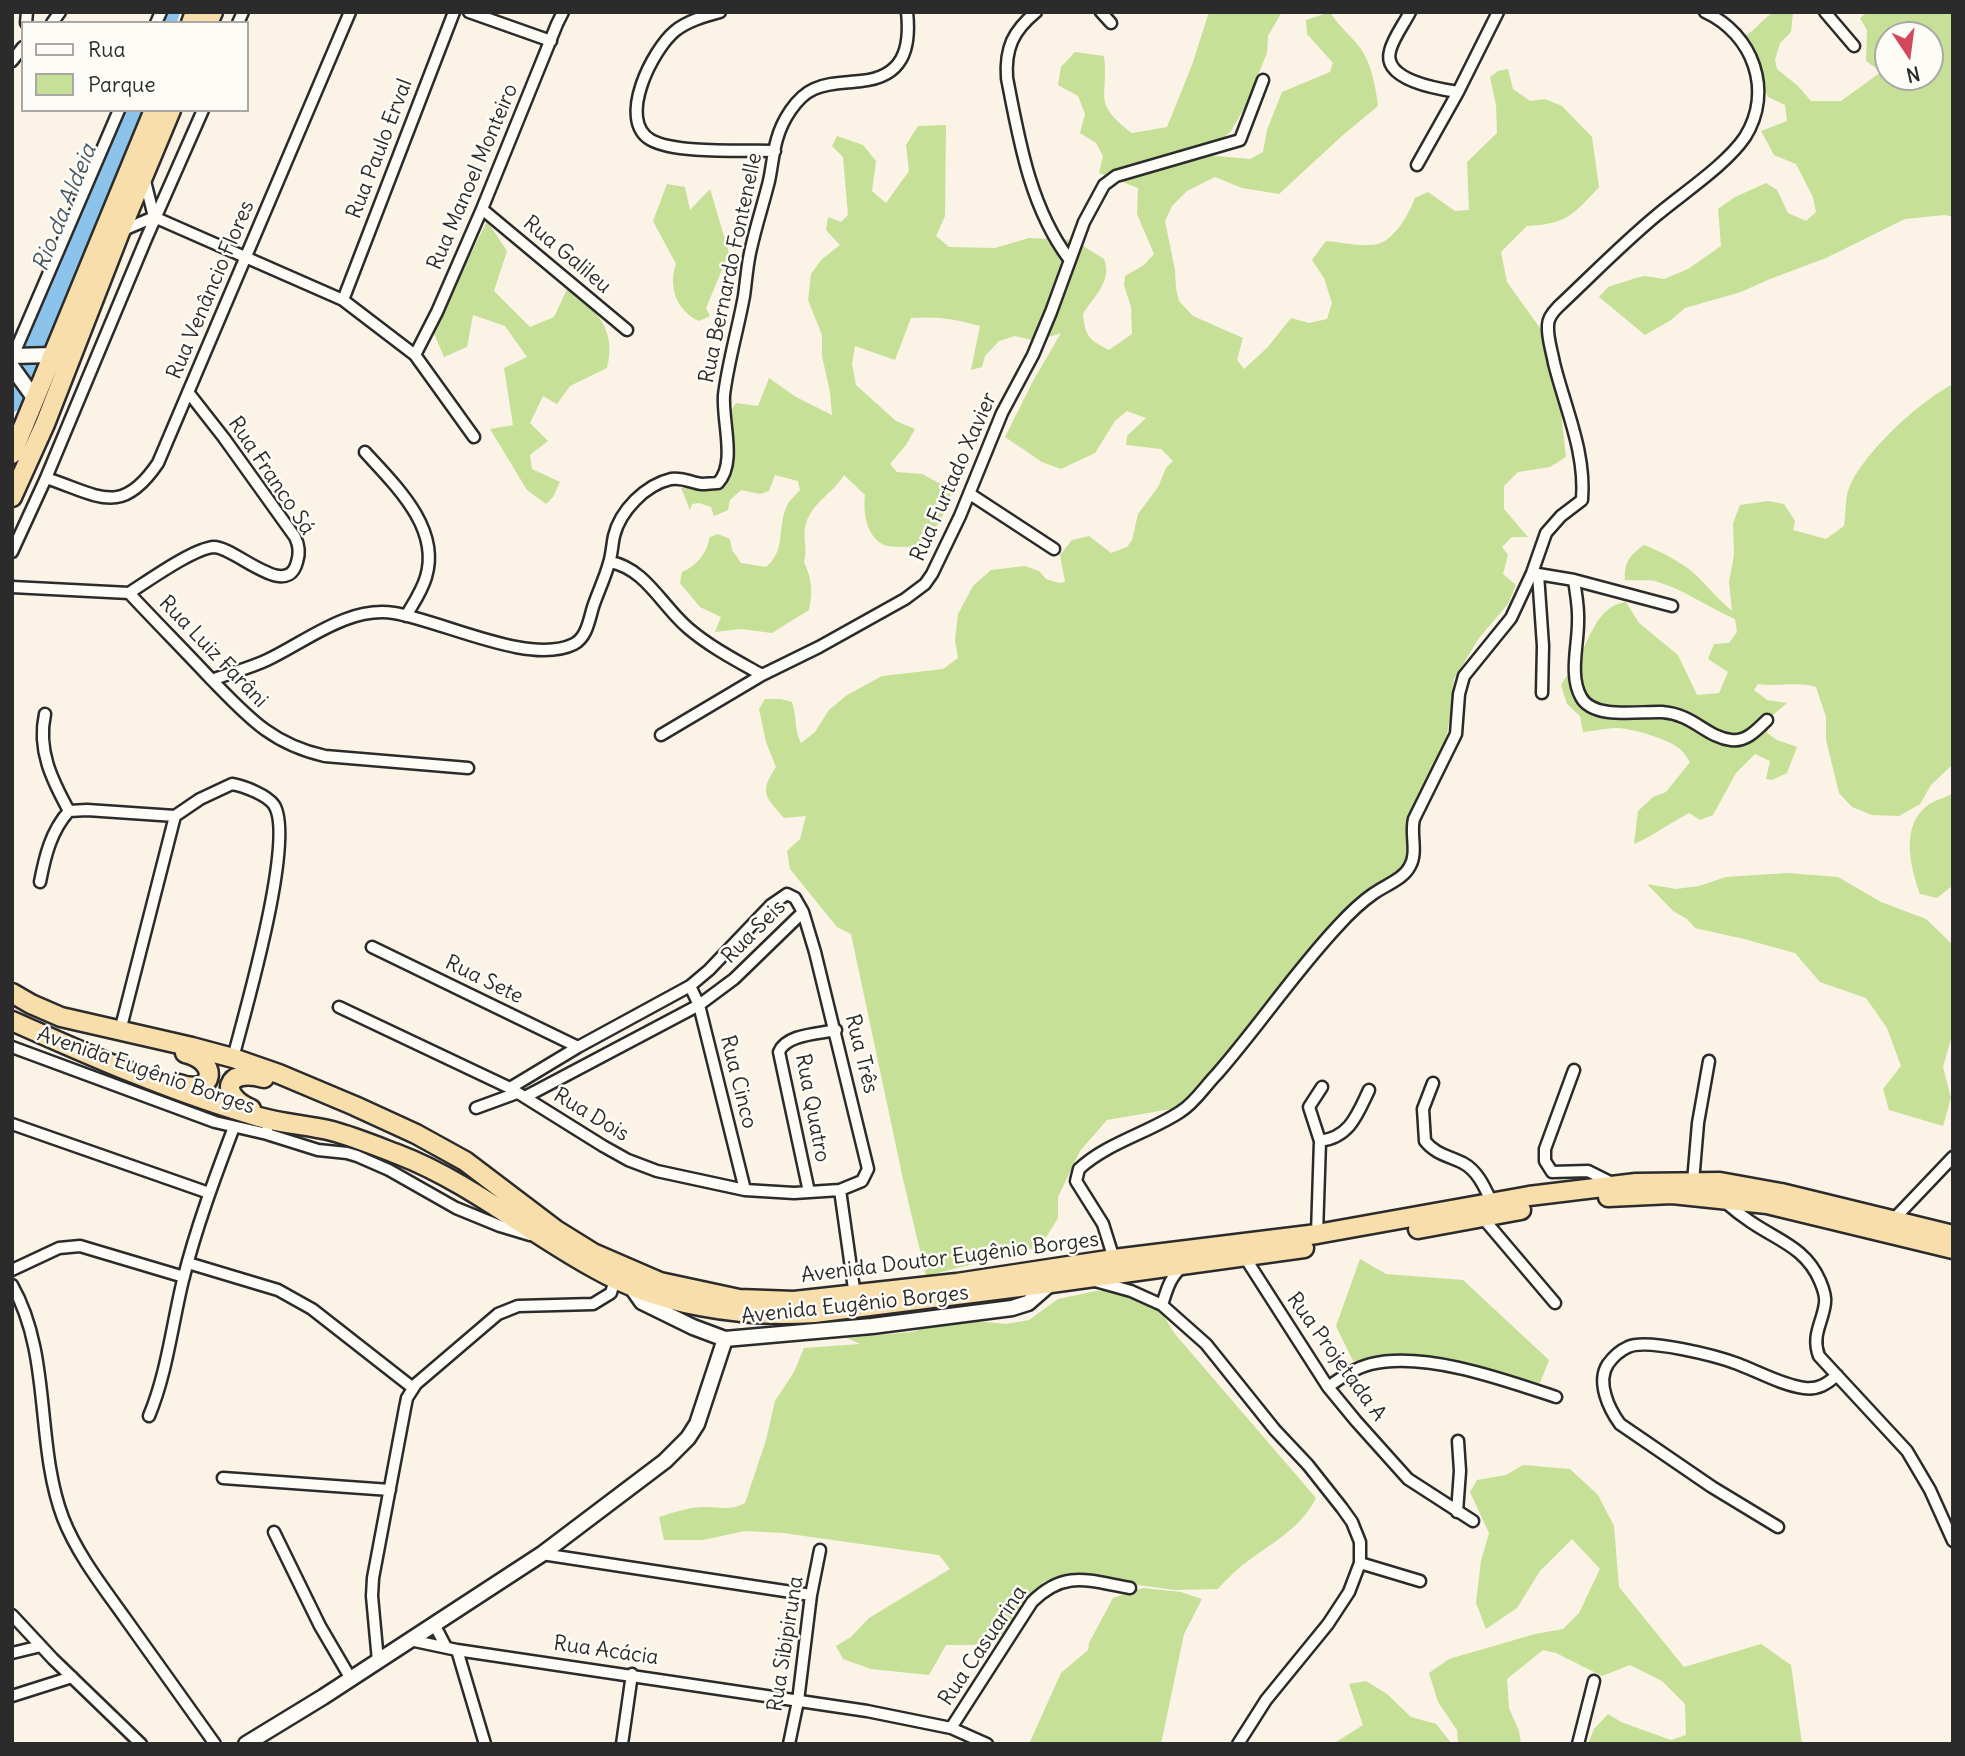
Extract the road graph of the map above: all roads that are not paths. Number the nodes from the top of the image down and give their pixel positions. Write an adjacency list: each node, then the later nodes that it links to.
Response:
1 (350, 12): 29 (street, Rua Venâncio Flores)
2 (454, 12): 31 (street, Rua Paulo Erval)
3 (469, 12): 13 (street)
4 (563, 12): 15 (street, Rua Manoel Monteiro)
5 (720, 12): 23 (street)
6 (907, 12): 23 (street, Rua Bernardo Fontenelle)
7 (1035, 12): 30 (street)
8 (1101, 12): 14 (street)
9 (1410, 12): 18 (street)
10 (1498, 12): 18 (street)
11 (1704, 12): 47 (street)
12 (1825, 12): 16 (street)
13 (485, 15): 15 (street)
14 (1111, 23)
15 (551, 41): 26 (street, Rua Manoel Monteiro)
16 (1854, 46)
17 (1263, 80): 30 (street, Rua Furtado Xavier)
18 (1458, 92): 24 (street)
19 (118, 112): 35 (street)
20 (153, 112): 33 (highway)
21 (171, 112): 25 (highway)
22 (202, 112): 27 (street)
23 (775, 151): 46 (street, Rua Bernardo Fontenelle)
24 (1417, 165)
25 (144, 177): 27 (street); 28 (highway)
26 (482, 209): 32 (street, Rua Galileu); 34 (street, Rua Manoel Monteiro)
27 (155, 218): 28 (street); 29 (street); 41 (street)
28 (120, 232): 43 (highway)
29 (247, 258): 31 (street); 36 (street, Rua Venâncio Flores)
30 (1069, 259): 42 (street, Rua Furtado Xavier)
31 (343, 300): 34 (street)
32 (627, 330)
33 (48, 355): 35 (main road); 37 (highway)
34 (415, 355): 38 (street)
35 (14, 361): 37 (main road)
36 (188, 392): 41 (street, Rua Venâncio Flores); 50 (street, Rua Franco Sá)
37 (31, 393): 40 (highway)
38 (474, 437)
39 (365, 452): 52 (street)
40 (12, 454)
41 (46, 478): 45 (street)
42 (970, 494): 44 (street); 53 (street, Rua Furtado Xavier)
43 (12, 497)
44 (1054, 549)
45 (12, 552)
46 (610, 562): 52 (street, Rua Bernardo Fontenelle); 53 (street)
47 (1535, 574): 48 (street); 55 (street); 105 (street)
48 (1574, 580): 51 (street); 57 (street)
49 (12, 587): 50 (street, Rua Luiz Farâni)
50 (129, 593): 54 (street, Rua Luiz Farâni)
51 (1672, 606)
52 (406, 616): 54 (street, Rua Bernardo Fontenelle)
53 (762, 675): 58 (street, Rua Furtado Xavier)
54 (212, 680): 59 (street, Rua Luiz Farâni)
55 (1542, 693)
56 (45, 714): 60 (street)
57 (1766, 720)
58 (661, 735)
59 (468, 768)
60 (69, 811): 61 (street); 62 (street)
61 (175, 816): 72 (street); 76 (street)
62 (40, 882)
63 (803, 912): 65 (street, Rua Seis); 67 (street, Rua Seis); 71 (street, Rua Três)
64 (372, 947): 75 (street, Rua Sete)
65 (690, 986): 67 (street, Rua Cinco); 75 (street, Rua Seis)
66 (12, 993): 69 (highway, Avenida Doutor Eugênio Borges)
67 (699, 1005): 82 (street, Rua Seis); 93 (street, Rua Cinco)
68 (339, 1007): 82 (street, Rua Dois)
69 (43, 1010): 72 (highway, Avenida Doutor Eugênio Borges); 73 (highway)
70 (12, 1021): 73 (highway, Avenida Doutor Eugênio Borges)
71 (836, 1030): 94 (street, Rua Três); 95 (street, Rua Quatro)
72 (120, 1031): 76 (highway, Avenida Doutor Eugênio Borges)
73 (36, 1032): 86 (highway, Avenida Doutor Eugênio Borges)
74 (12, 1047): 85 (street, Avenida Eugênio Borges)
75 (578, 1047): 82 (street, Rua Seis)
76 (233, 1058): 89 (highway, Avenida Doutor Eugênio Borges)
77 (1709, 1061): 91 (street)
78 (1574, 1070): 92 (street)
79 (1433, 1083): 98 (street)
80 (1322, 1087): 87 (street)
81 (1369, 1090): 87 (street)
82 (517, 1092): 83 (street, Rua Seis); 93 (street, Rua Dois)
83 (476, 1108)
84 (12, 1125): 96 (street)
85 (234, 1127): 86 (street, Avenida Eugênio Borges); 96 (street)
86 (265, 1127): 88 (highway, Avenida Doutor Eugênio Borges); 102 (street, Avenida Eugênio Borges)
87 (1320, 1141): 100 (street)
88 (399, 1154): 89 (highway); 102 (highway, Avenida Doutor Eugênio Borges)
89 (455, 1156): 114 (highway, Avenida Doutor Eugênio Borges)
90 (1953, 1157): 99 (street)
91 (1693, 1182): 92 (highway, Avenida Doutor Eugênio Borges); 99 (highway, Avenida Doutor Eugênio Borges)
92 (1615, 1184): 98 (highway, Avenida Doutor Eugênio Borges)
93 (745, 1190): 95 (street, Rua Dois)
94 (840, 1190): 95 (street, Rua Dois); 114 (street)
95 (809, 1192)
96 (209, 1193): 107 (street)
97 (1719, 1198): 98 (highway, Avenida Doutor Eugênio Borges); 103 (highway, Avenida Doutor Eugênio Borges); 118 (street)
98 (1487, 1210): 100 (highway, Avenida Doutor Eugênio Borges); 104 (highway, Avenida Doutor Eugênio Borges); 115 (street)
99 (1893, 1220): 101 (highway, Avenida Doutor Eugênio Borges)
100 (1317, 1234): 105 (highway, Avenida Doutor Eugênio Borges)
101 (1953, 1235)
102 (547, 1240): 111 (highway, Avenida Doutor Eugênio Borges)
103 (1953, 1249)
104 (1244, 1256): 106 (highway, Avenida Doutor Eugênio Borges); 119 (street, Rua Projetada A)
105 (1114, 1259): 114 (highway, Avenida Doutor Eugênio Borges)
106 (1186, 1263): 110 (highway, Avenida Doutor Eugênio Borges); 116 (street)
107 (188, 1264): 109 (street); 120 (street)
108 (12, 1270): 109 (street)
109 (184, 1277): 122 (street)
110 (1083, 1278): 112 (highway, Avenida Doutor Eugênio Borges); 116 (street)
111 (623, 1282): 112 (highway, Avenida Doutor Eugênio Borges); 117 (main road, Avenida Eugênio Borges); 120 (street)
112 (1051, 1283): 117 (main road, Avenida Eugênio Borges)
113 (12, 1284): 154 (street)
114 (855, 1296)
115 (1555, 1303)
116 (1162, 1305): 133 (street)
117 (725, 1339): 132 (main road)
118 (1837, 1375): 128 (street); 130 (street)
119 (1328, 1387): 121 (street); 126 (street, Rua Projetada A)
120 (413, 1388): 125 (street)
121 (1556, 1397)
122 (149, 1416)
123 (1458, 1441): 126 (street)
124 (223, 1478): 125 (street)
125 (390, 1490): 144 (street)
126 (1457, 1512): 127 (street, Rua Projetada A)
127 (1473, 1521)
128 (1777, 1527)
129 (274, 1532): 147 (street)
130 (1953, 1541)
131 (820, 1550): 136 (street, Rua Sibipiruna)
132 (542, 1554): 136 (street); 138 (main road)
133 (1360, 1563): 134 (street); 159 (street)
134 (1420, 1581)
135 (1130, 1588): 151 (street, Rua Casuarina)
136 (811, 1595): 150 (street, Rua Sibipiruna)
137 (12, 1615): 140 (street)
138 (434, 1624): 139 (main road); 141 (street)
139 (408, 1640): 141 (street, Rua Acácia); 144 (main road)
140 (41, 1646): 143 (street); 146 (street)
141 (446, 1647): 142 (street, Rua Acácia)
142 (457, 1650): 145 (street, Rua Acácia); 155 (street)
143 (12, 1653)
144 (378, 1661): 147 (main road)
145 (632, 1674): 150 (street, Rua Acácia); 156 (street)
146 (72, 1677): 149 (street); 153 (street)
147 (351, 1679): 152 (main road)
148 (1594, 1681): 160 (street)
149 (12, 1696)
150 (798, 1701): 151 (street, Rua Casuarina); 157 (street, Rua Sibipiruna)
151 (951, 1728): 158 (street, Rua Casuarina)
152 (254, 1742)
153 (141, 1744)
154 (215, 1744)
155 (485, 1744)
156 (622, 1744)
157 (789, 1744)
158 (987, 1744)
159 (1238, 1744)
160 (1578, 1744)

